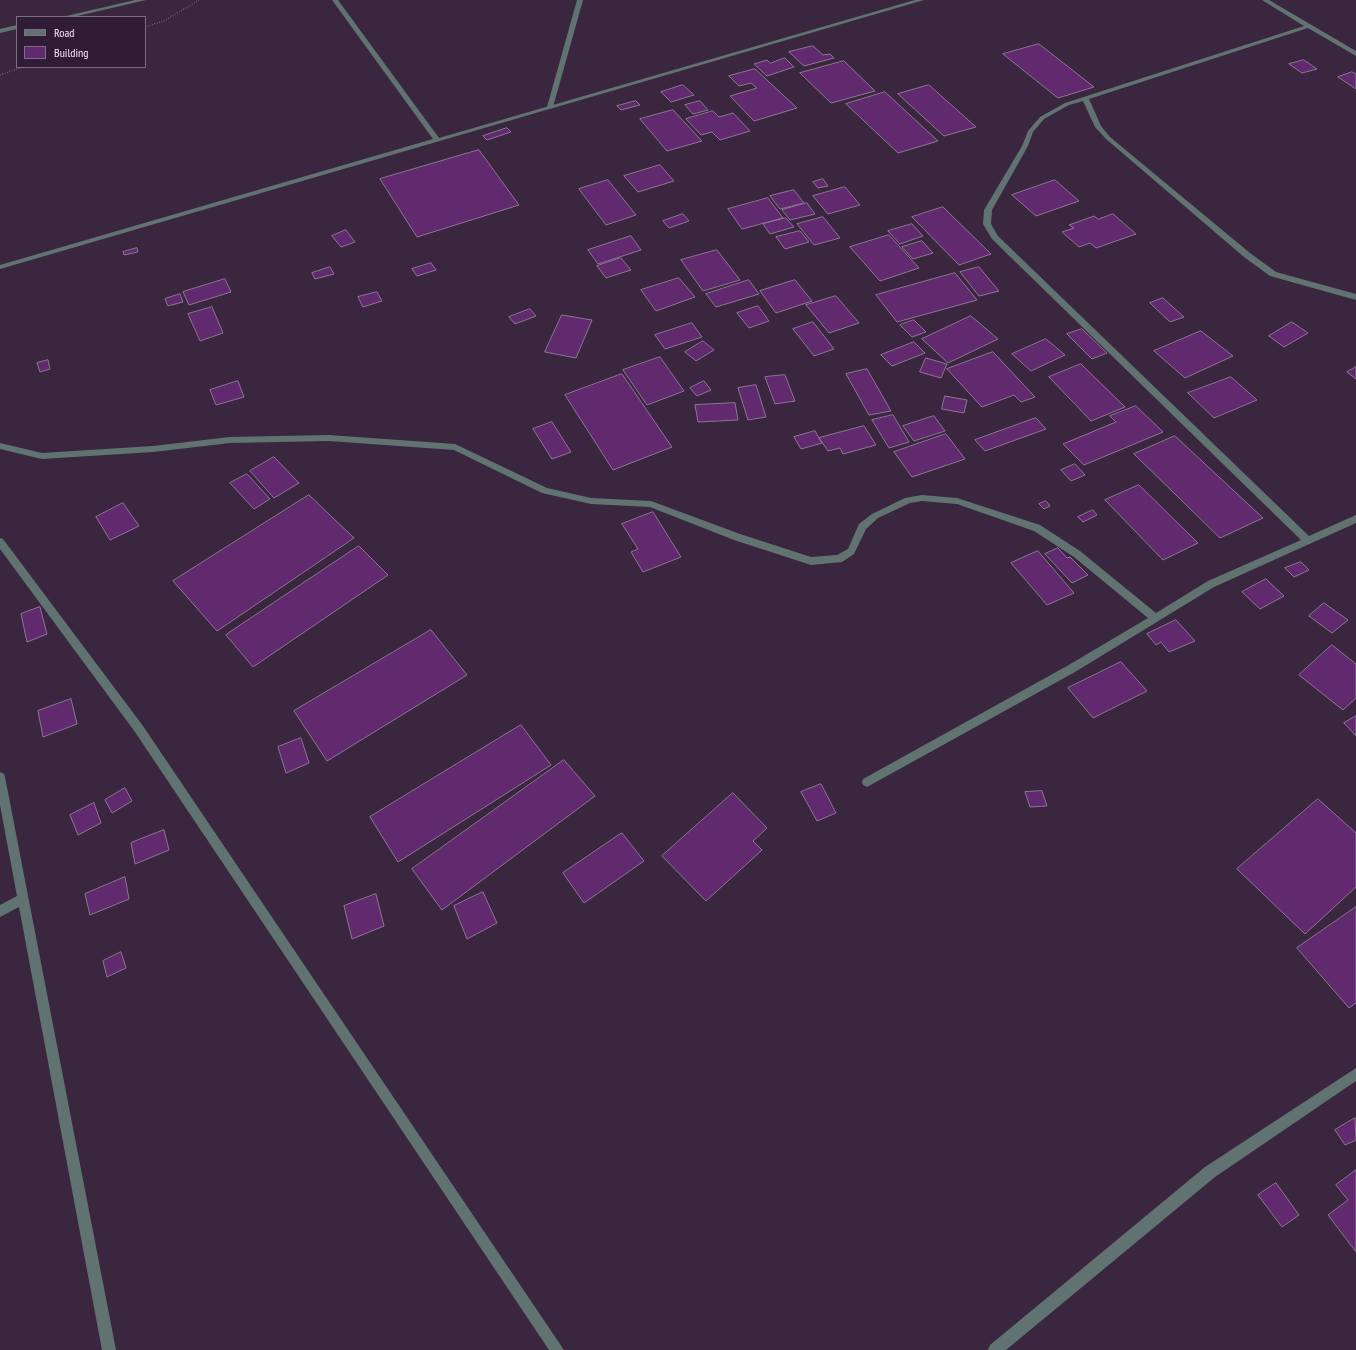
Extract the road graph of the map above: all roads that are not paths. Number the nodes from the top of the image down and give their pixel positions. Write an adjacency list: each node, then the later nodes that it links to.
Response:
1 (143, 0): 6 (street)
2 (336, 0): 13 (street)
3 (580, 0): 12 (street)
4 (921, 0): 12 (street)
5 (1265, 0): 7 (street)
6 (70, 16)
7 (1309, 26): 10 (street); 11 (street)
8 (16, 27): 9 (street)
9 (0, 31)
10 (1356, 54)
11 (1085, 98): 15 (street); 18 (street)
12 (550, 108): 13 (street)
13 (436, 140): 14 (street)
14 (0, 267)
15 (1356, 297)
16 (0, 446): 20 (street)
17 (1356, 519): 18 (street)
18 (1308, 541): 20 (street)
19 (0, 542): 27 (street)
20 (1155, 618): 22 (street)
21 (0, 777): 23 (street)
22 (867, 782)
23 (23, 899): 24 (street); 26 (street)
24 (0, 911)
25 (1356, 1074): 28 (street)
26 (109, 1350)
27 (556, 1350)
28 (995, 1350)

